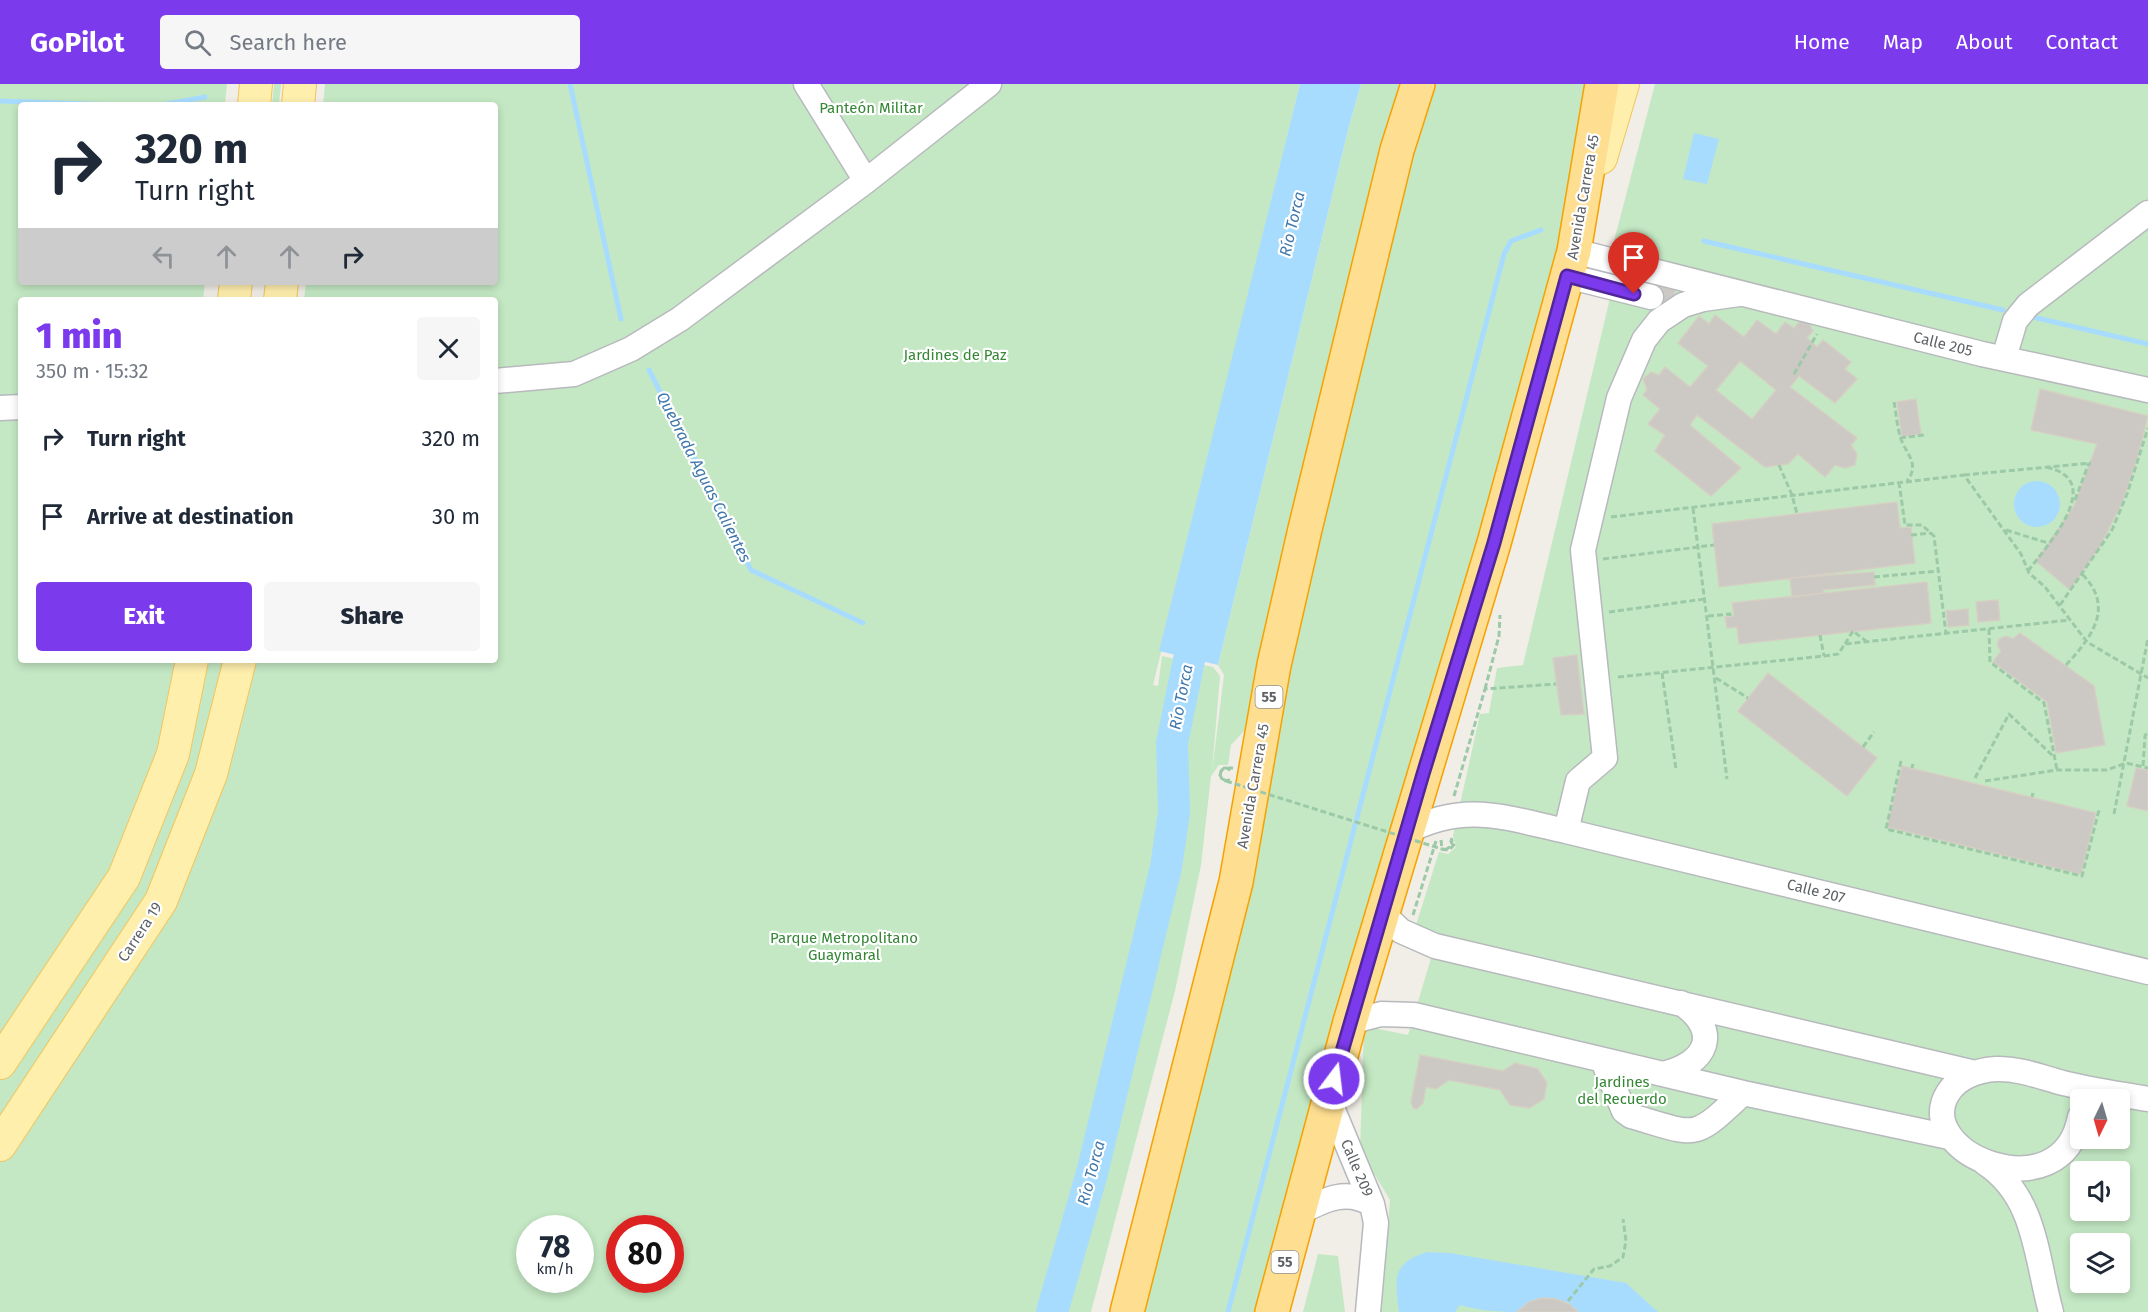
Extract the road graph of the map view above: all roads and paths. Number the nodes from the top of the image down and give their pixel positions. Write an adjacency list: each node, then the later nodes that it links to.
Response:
1 (256, 84): 8 (main road)
2 (300, 84): 9 (main road)
3 (806, 84): 10 (street)
4 (989, 84): 10 (street)
5 (1418, 84): 117 (highway, Avenida Carrera 45 / 55)
6 (1602, 84): 12 (highway, Avenida Carrera 45 / 55)
7 (1623, 84): 12 (main road)
8 (254, 102)
9 (298, 102)
10 (866, 180): 18 (street)
11 (2148, 213): 16 (street)
12 (1571, 263): 13 (street, Calle 205); 14 (street); 90 (highway, Avenida Carrera 45 / 55)
13 (1738, 294): 14 (street); 16 (street, Calle 205)
14 (1668, 302): 69 (street)
15 (1822, 326): 17 (path)
16 (2004, 358): 19 (street, Calle 205)
17 (1794, 374)
18 (498, 381)
19 (2148, 390)
20 (1894, 402): 25 (path)
21 (18, 407): 22 (street)
22 (0, 408)
23 (2148, 429): 45 (path)
24 (1924, 435): 25 (path)
25 (1900, 438): 29 (path)
26 (1779, 465): 31 (path)
27 (2045, 467): 28 (path); 32 (path); 32 (path)
28 (1964, 475): 29 (path); 37 (path)
29 (1907, 481): 30 (path)
30 (1899, 482): 31 (path); 36 (path)
31 (1792, 495): 33 (path); 34 (path)
32 (2074, 502): 39 (path)
33 (1693, 508): 35 (path); 41 (path)
34 (1797, 514)
35 (1604, 518)
36 (1913, 525): 38 (path); 38 (path)
37 (2004, 530): 39 (path); 44 (path)
38 (1931, 533): 43 (path)
39 (2050, 543): 44 (path)
40 (1714, 545): 41 (path)
41 (1698, 547): 42 (path); 47 (path)
42 (1595, 560)
43 (1938, 571): 46 (path); 54 (path)
44 (2028, 571): 48 (path)
45 (2083, 574): 48 (path); 58 (path)
46 (1874, 577)
47 (1705, 598): 49 (path); 50 (path)
48 (2060, 606): 52 (path)
49 (1603, 613)
50 (1707, 616): 51 (path); 64 (path)
51 (1730, 616)
52 (2070, 620): 53 (path); 58 (path)
53 (1989, 628): 54 (path); 75 (path)
54 (1946, 634): 57 (path)
55 (1820, 635): 60 (path)
56 (2148, 638): 66 (path)
57 (1867, 642): 59 (path); 59 (path)
58 (2087, 642): 63 (path); 66 (path)
59 (1845, 644): 60 (path)
60 (1824, 656): 64 (path)
61 (191, 663): 98 (main road)
62 (239, 663): 107 (main road, Carrera 19)
63 (2067, 665)
64 (1714, 667): 65 (path); 67 (path)
65 (1662, 672): 69 (path); 80 (path)
66 (2140, 674): 68 (path); 77 (path)
67 (1716, 678): 71 (path); 83 (path)
68 (2148, 678)
69 (1598, 679): 89 (street)
70 (1557, 684): 88 (path)
71 (1748, 698)
72 (2148, 731): 78 (path)
73 (1874, 732): 74 (path)
74 (1863, 747)
75 (2055, 758): 81 (path); 82 (path)
76 (1901, 761): 86 (path)
77 (2126, 763): 78 (path); 81 (path); 87 (path)
78 (2143, 766): 79 (path)
79 (2148, 768)
80 (1676, 769)
81 (2057, 770): 85 (path)
82 (1974, 778)
83 (1727, 779)
84 (1225, 781): 88 (path, bridge)
85 (1986, 781)
86 (2099, 810)
87 (2114, 814)
88 (1446, 827): 89 (street, Calle 207); 90 (street, Calle 207); 92 (path)
89 (1566, 831): 93 (street, Calle 207)
90 (1406, 832): 91 (highway, Avenida Carrera 45 / 55)
91 (1382, 913): 92 (street); 96 (highway, Avenida Carrera 45 / 55)
92 (1407, 934): 94 (street)
93 (2148, 972)
94 (1680, 1002): 95 (street); 100 (street)
95 (1743, 1017): 99 (street); 102 (street)
96 (1350, 1022): 97 (street); 104 (highway, Avenida Carrera 45 / 55)
97 (1603, 1061): 100 (street); 102 (street)
98 (0, 1063)
99 (1975, 1072): 101 (street); 106 (street)
100 (1664, 1074): 102 (street)
101 (2062, 1083): 103 (street); 105 (street)
102 (1733, 1090): 106 (street)
103 (2070, 1092)
104 (1328, 1098): 111 (street, Calle 209); 113 (highway, Avenida Carrera 45 / 55)
105 (2148, 1100)
106 (1949, 1137): 109 (street)
107 (0, 1145)
108 (2070, 1146): 110 (street)
109 (1975, 1157): 110 (street); 112 (street)
110 (2046, 1165): 112 (street)
111 (1372, 1204): 113 (street, Calle 209); 119 (street, Calle 209)
112 (2025, 1208): 116 (street)
113 (1298, 1213): 118 (highway, Avenida Carrera 45 / 55)
114 (1623, 1219): 115 (path)
115 (1569, 1300)
116 (2048, 1301): 120 (street)
117 (1127, 1312)
118 (1272, 1312)
119 (1368, 1312)
120 (2031, 1312)

